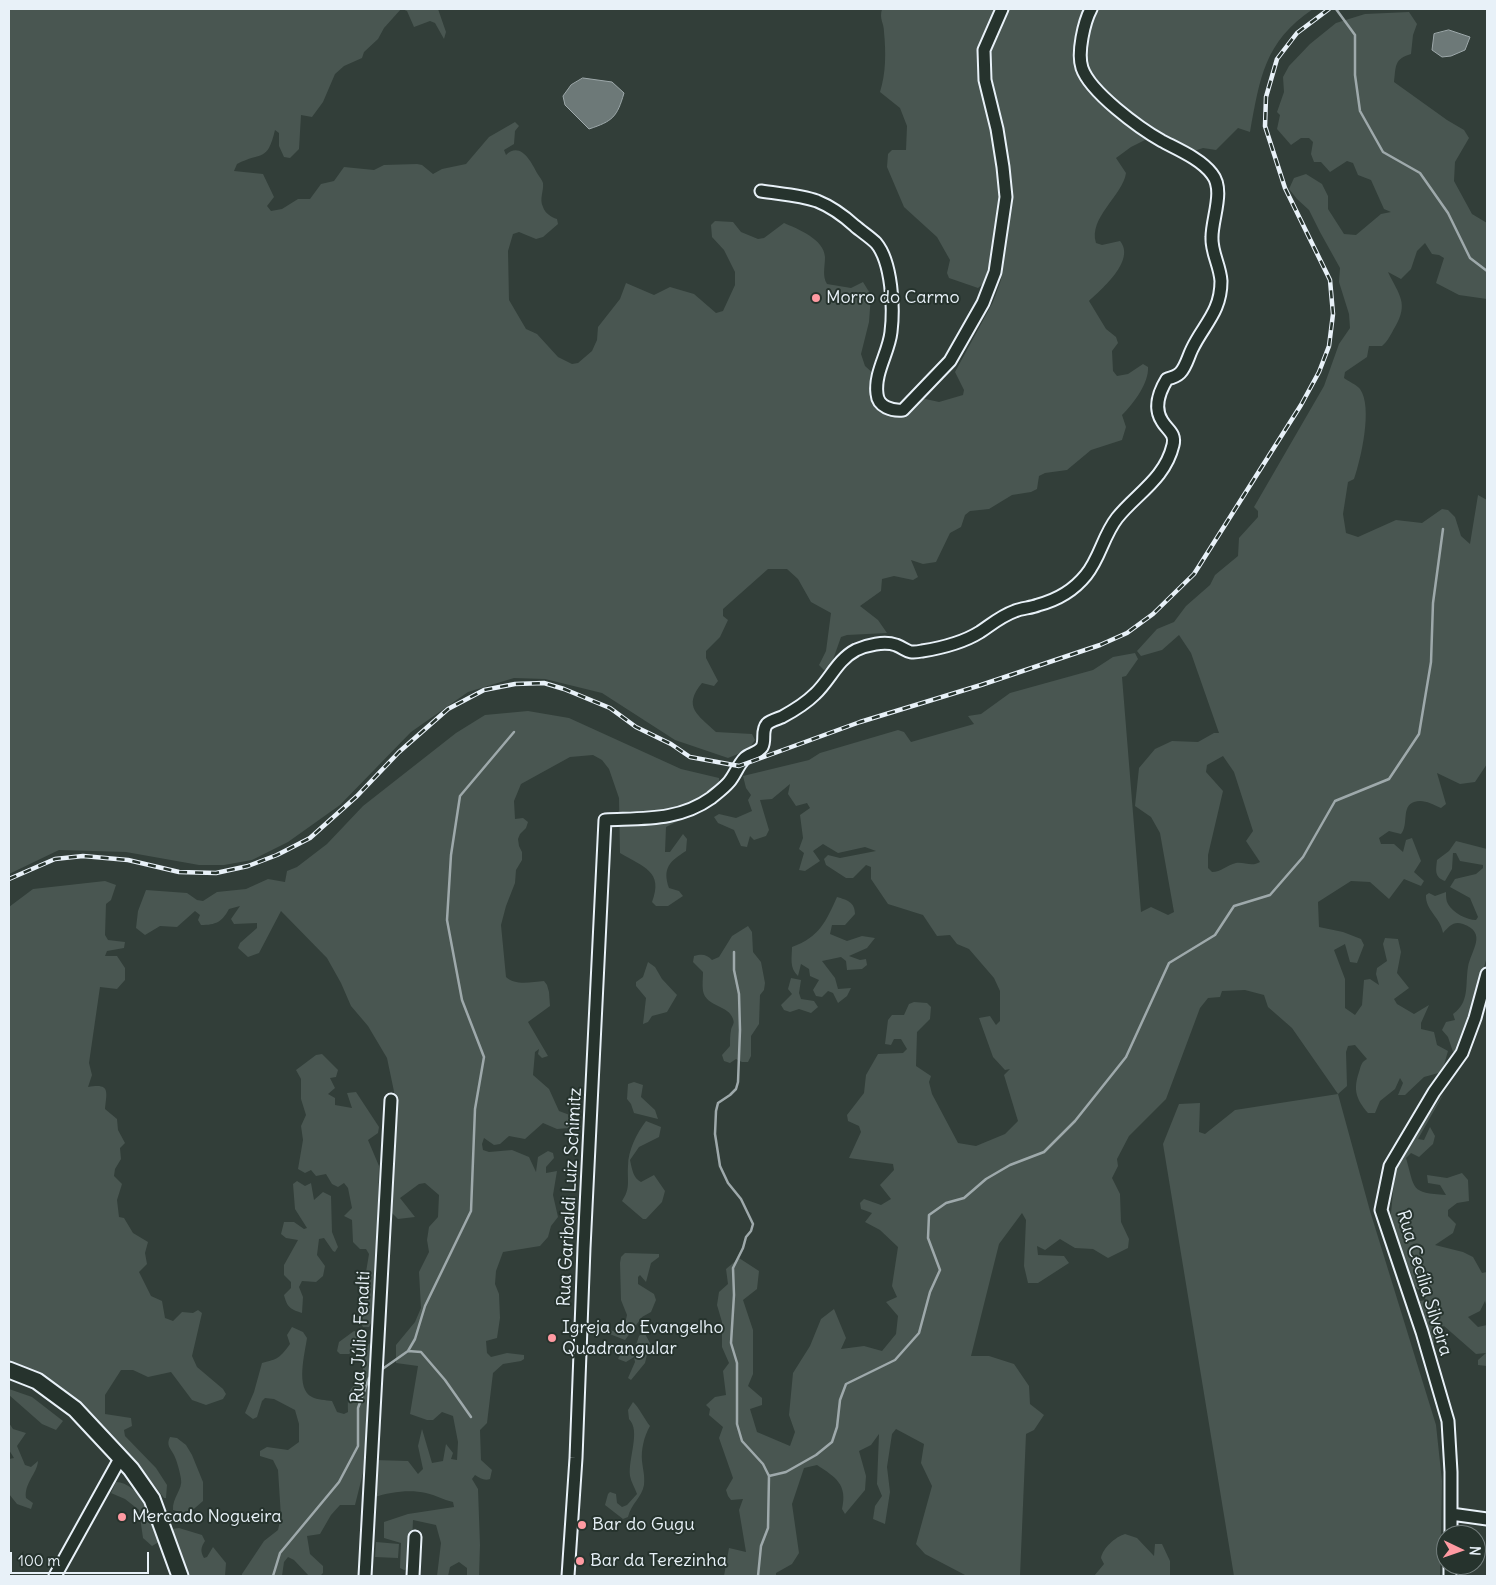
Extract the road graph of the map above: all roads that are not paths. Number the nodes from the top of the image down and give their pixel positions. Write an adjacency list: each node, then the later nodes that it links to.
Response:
1 (1002, 9): 3 (street)
2 (1090, 9): 16 (street, Rua Garibaldi Luiz Schimitz)
3 (761, 191)
4 (1487, 974): 8 (street, Rua Cecília Silveira)
5 (391, 1100): 14 (street, Rua Júlio Fenalti)
6 (9, 1370): 7 (street)
7 (121, 1457): 12 (street); 13 (street)
8 (1451, 1514): 9 (street); 10 (street, Rua Cecília Silveira)
9 (1487, 1519)
10 (1451, 1525)
11 (415, 1537): 15 (street)
12 (55, 1576)
13 (180, 1576)
14 (366, 1576)
15 (414, 1576)
16 (568, 1576)

